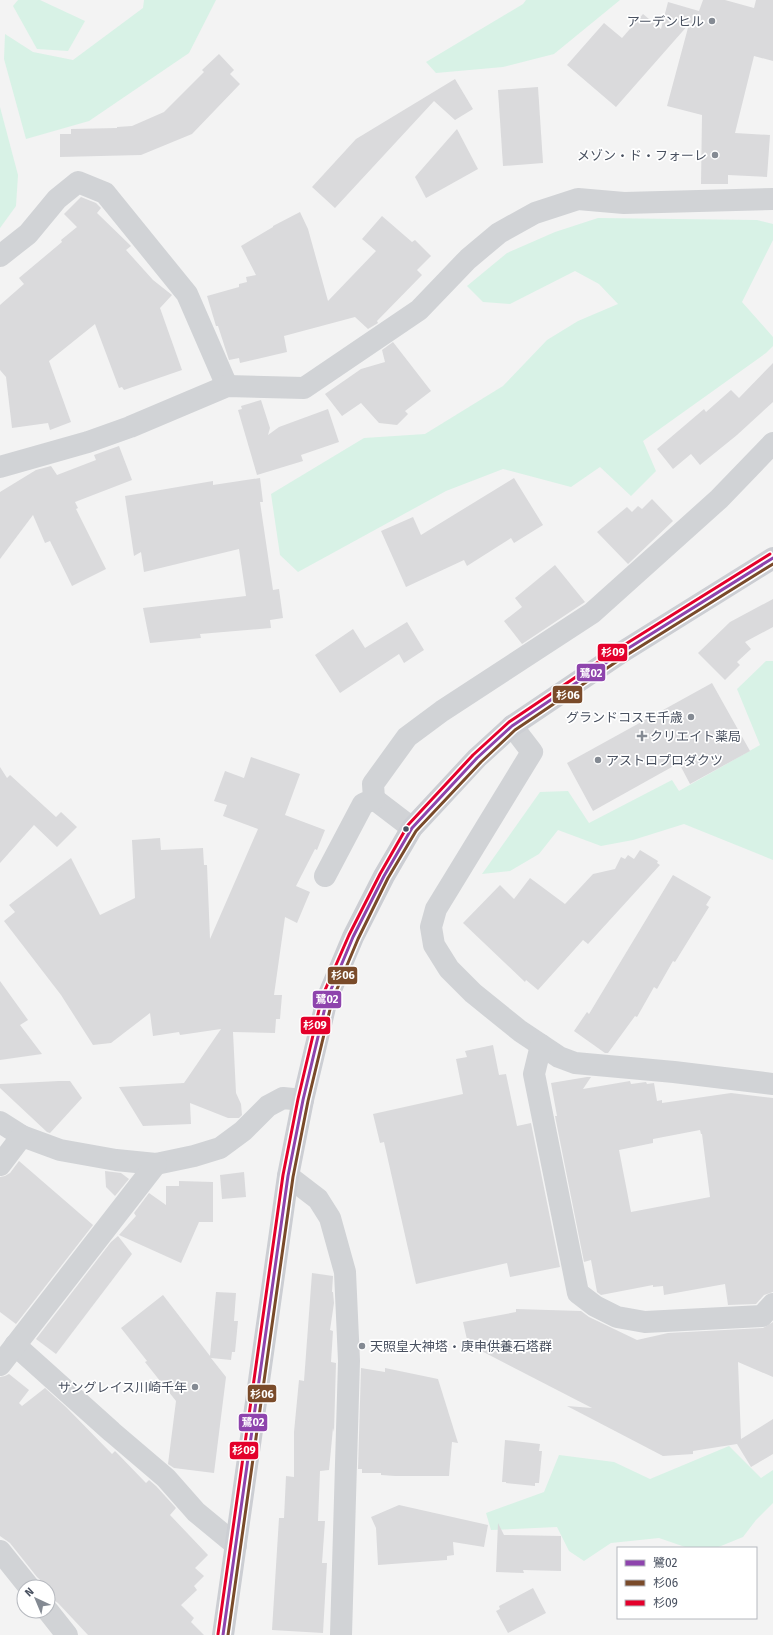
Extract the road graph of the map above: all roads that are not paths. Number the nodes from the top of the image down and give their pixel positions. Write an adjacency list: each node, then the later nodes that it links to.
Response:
1 (773, 199): 3 (street)
2 (0, 256): 3 (street)
3 (227, 386): 5 (street)
4 (773, 443): 8 (street)
5 (0, 467)
6 (773, 558): 7 (main road)
7 (512, 726): 9 (main road); 11 (street)
8 (374, 799): 9 (street); 10 (street)
9 (412, 828): 13 (main road)
10 (325, 876)
11 (541, 1045): 12 (street); 19 (street)
12 (773, 1084)
13 (303, 1100): 16 (street); 18 (main road)
14 (0, 1122): 15 (street)
15 (22, 1136): 16 (street); 17 (street)
16 (156, 1164): 20 (street)
17 (0, 1165)
18 (288, 1176): 22 (main road); 28 (street)
19 (773, 1304)
20 (15, 1345): 21 (street); 22 (street)
21 (0, 1365)
22 (236, 1545): 27 (main road)
23 (0, 1551): 24 (street)
24 (23, 1579)
25 (54, 1619): 26 (street)
26 (66, 1635)
27 (223, 1635)
28 (341, 1635)

